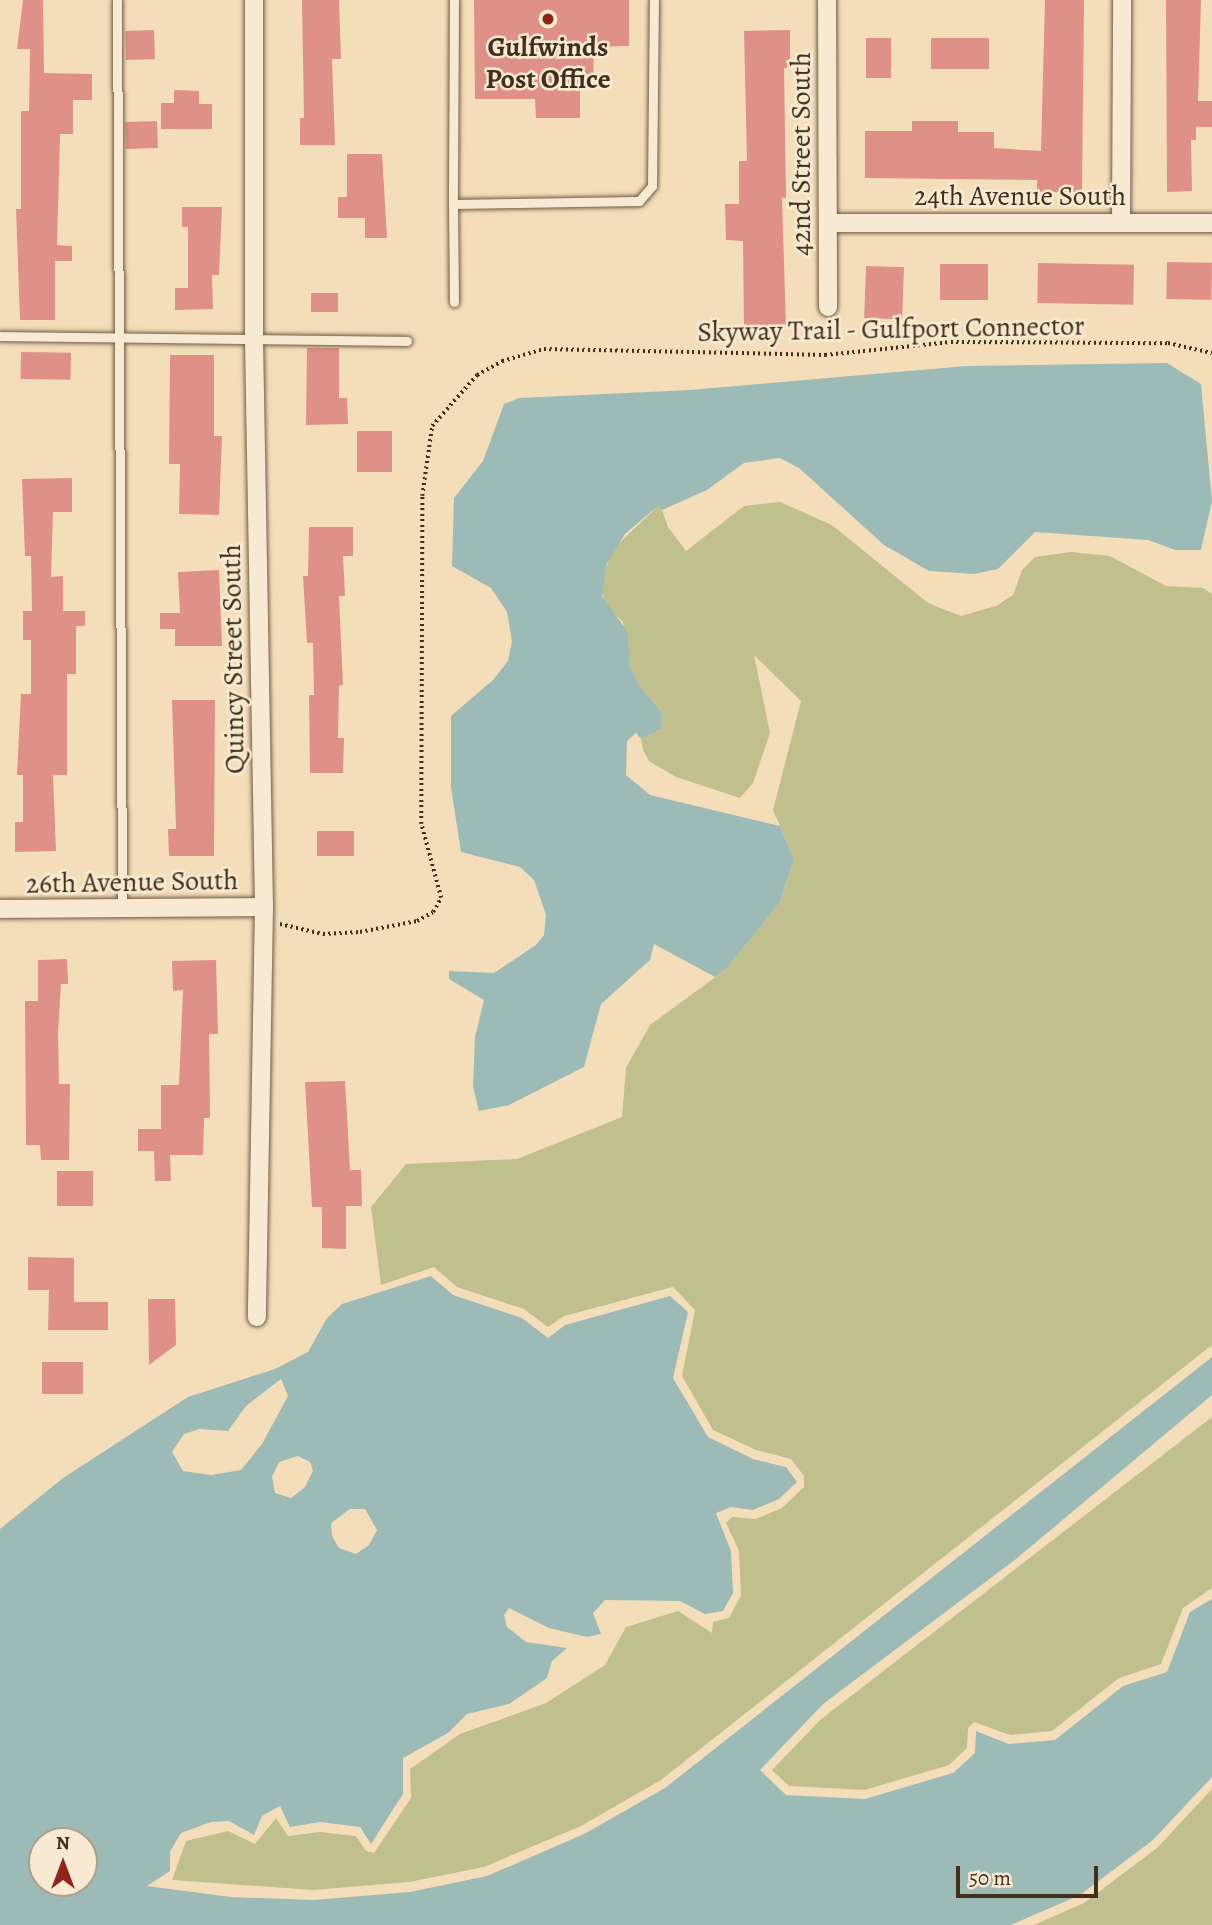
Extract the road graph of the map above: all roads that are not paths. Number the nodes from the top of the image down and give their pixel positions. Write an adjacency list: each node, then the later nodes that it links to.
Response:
1 (117, 0): 14 (lane)
2 (254, 0): 15 (street, Quincy Street South)
3 (454, 0): 7 (lane)
4 (654, 0): 7 (lane)
5 (827, 0): 9 (street, 42nd Street South)
6 (1122, 0): 8 (street)
7 (453, 204): 11 (lane)
8 (1121, 222): 9 (street, 24th Avenue South); 10 (street, 24th Avenue South)
9 (828, 223): 12 (street, 42nd Street South)
10 (1212, 223)
11 (454, 302)
12 (828, 307)
13 (0, 337): 14 (lane)
14 (119, 338): 15 (lane); 18 (lane)
15 (254, 339): 16 (lane); 17 (street, Quincy Street South)
16 (407, 341)
17 (264, 907): 18 (street, 26th Avenue South); 20 (street, Quincy Street South)
18 (122, 908): 19 (street, 26th Avenue South)
19 (0, 909)
20 (257, 1317)

